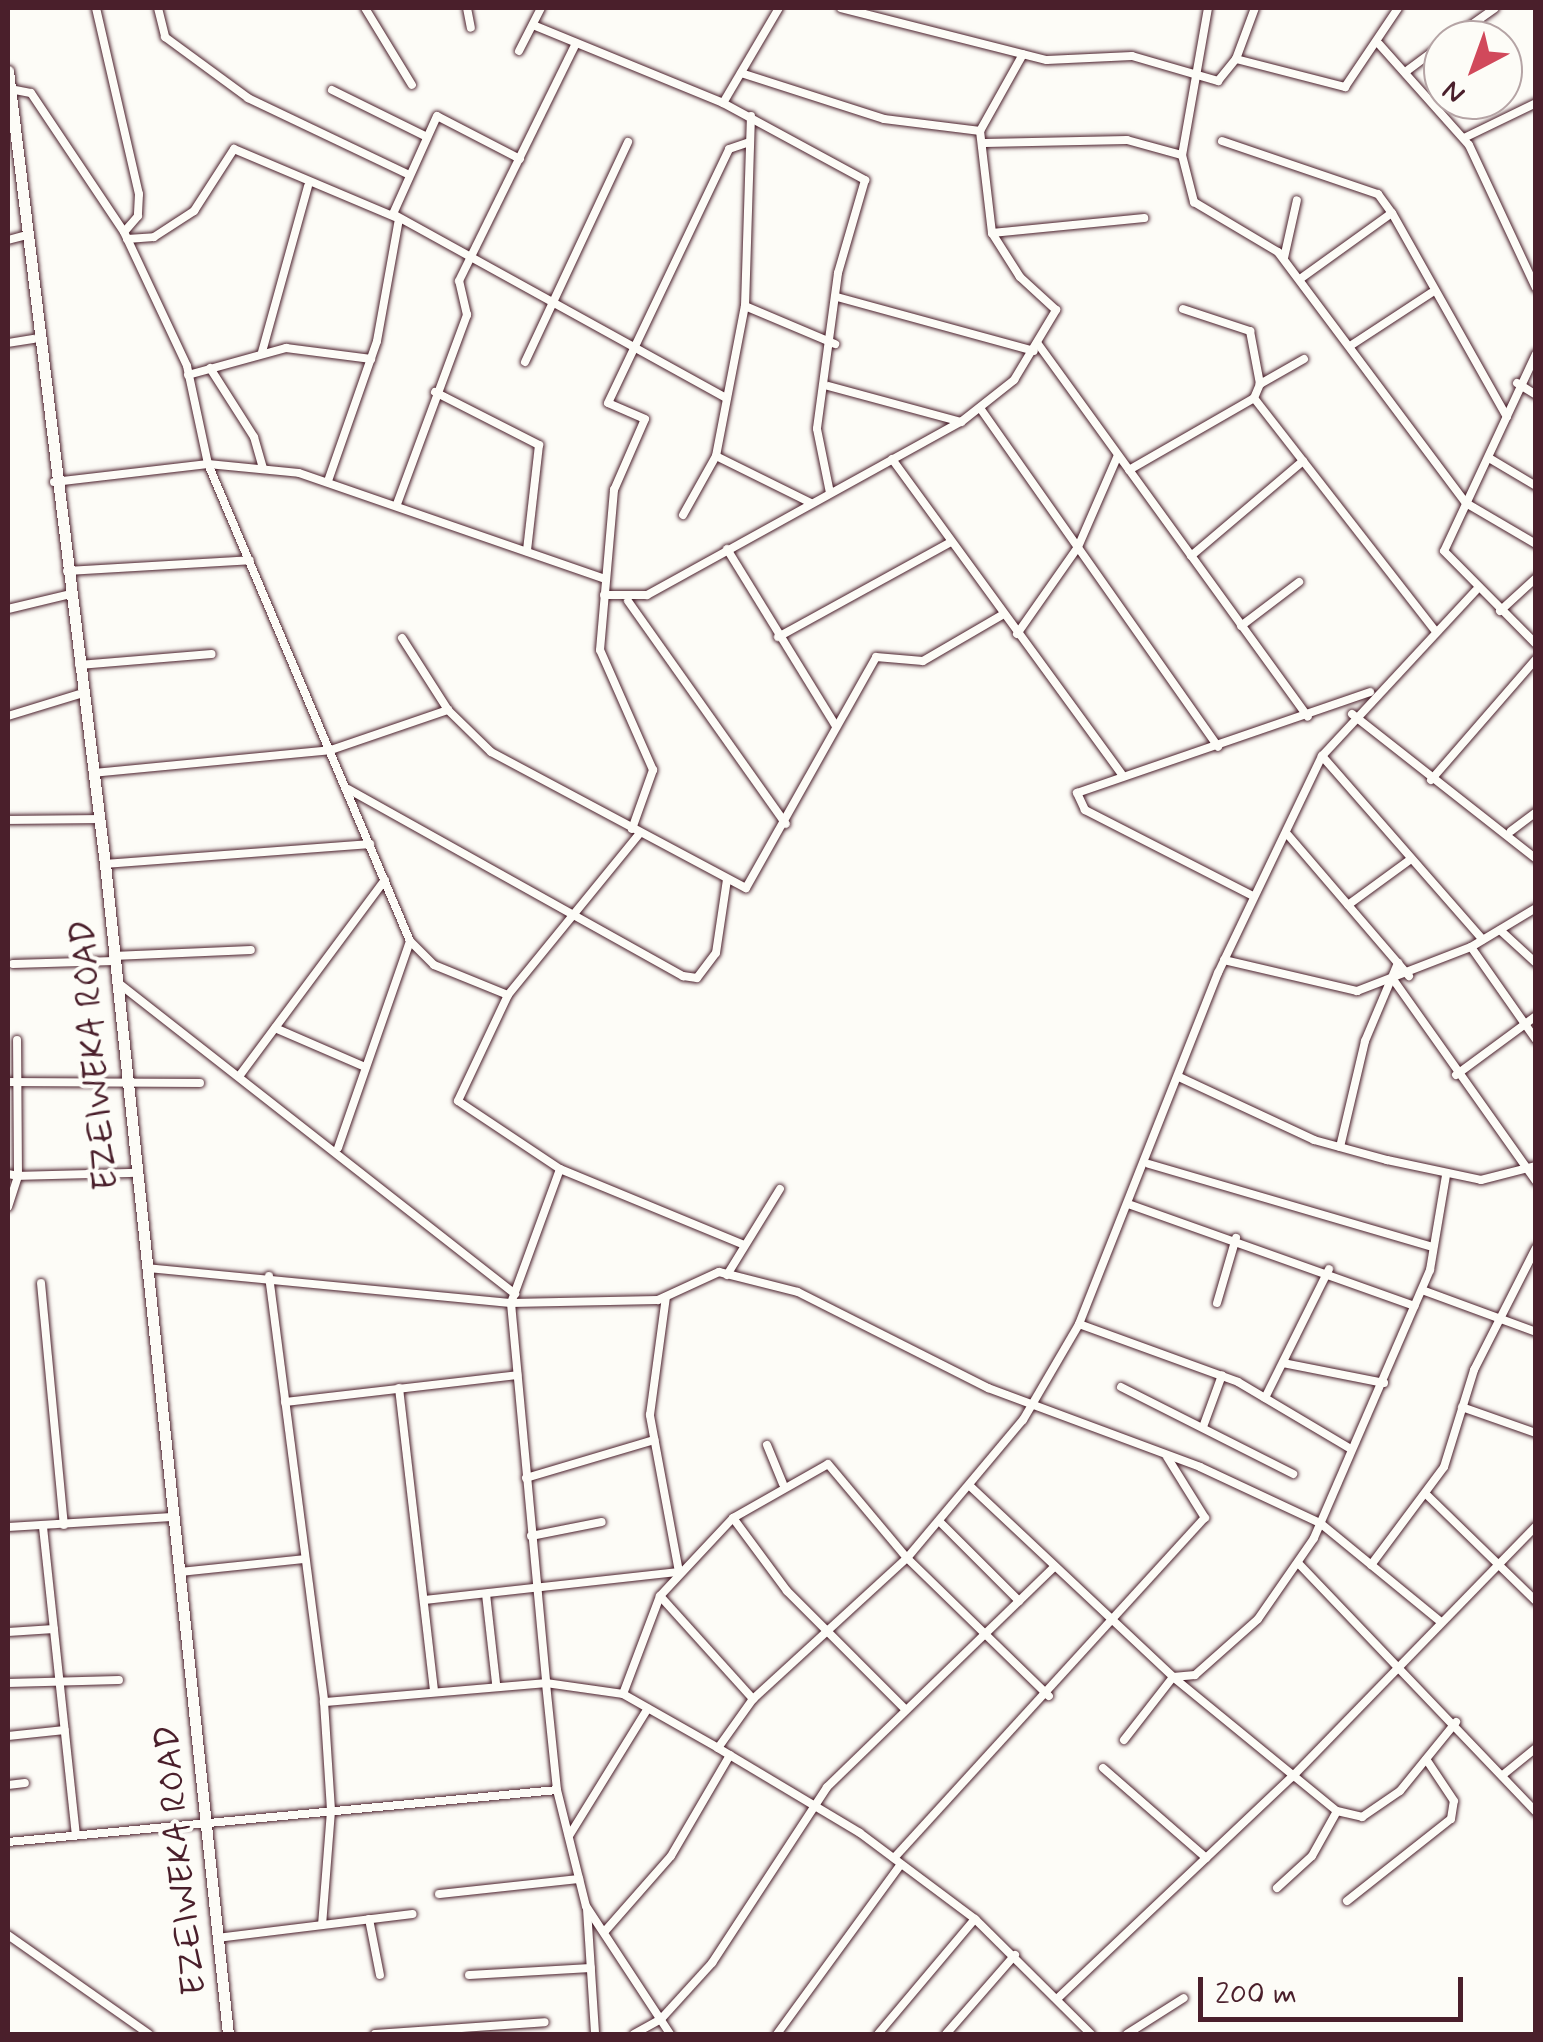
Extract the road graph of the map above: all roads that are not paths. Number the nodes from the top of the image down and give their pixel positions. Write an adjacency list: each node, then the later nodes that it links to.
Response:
1 (96, 8): 46 (street)
2 (158, 8): 39 (street)
3 (364, 8): 23 (street)
4 (467, 8): 12 (street)
5 (542, 8): 11 (street)
6 (778, 8): 21 (street)
7 (840, 8): 16 (street)
8 (1208, 8): 22 (street)
9 (1255, 8): 17 (street)
10 (1398, 8): 14 (street)
11 (533, 25): 13 (street); 15 (street)
12 (471, 28)
13 (576, 43): 26 (street); 38 (street)
14 (1379, 44): 17 (street); 19 (street)
15 (519, 51)
16 (1024, 54): 22 (street); 29 (street)
17 (1236, 58): 22 (street)
18 (1423, 59): 19 (street)
19 (1408, 70): 31 (street)
20 (8, 71): 24 (main road, EZEIWEKA ROAD)
21 (742, 73): 26 (street); 29 (street)
22 (1190, 76): 37 (street)
23 (412, 85)
24 (9, 89): 36 (main road, EZEIWEKA ROAD); 46 (street)
25 (332, 90): 30 (street)
26 (723, 103): 28 (street)
27 (1536, 103): 31 (street)
28 (751, 116): 34 (street); 54 (street)
29 (980, 131): 35 (street)
30 (425, 136): 38 (street); 39 (street)
31 (1464, 138): 52 (street)
32 (1222, 141): 42 (street)
33 (628, 142): 55 (street)
34 (749, 142): 56 (street); 62 (street)
35 (985, 143): 37 (street); 45 (street)
36 (12, 150): 47 (main road, EZEIWEKA ROAD)
37 (1182, 155): 50 (street)
38 (520, 159): 49 (street)
39 (407, 174): 43 (street)
40 (308, 186): 43 (street); 46 (street); 64 (street)
41 (1297, 200): 50 (street)
42 (1392, 212): 51 (street); 53 (street)
43 (398, 218): 49 (street); 66 (street)
44 (1144, 218): 45 (street)
45 (992, 233): 63 (street)
46 (125, 235): 70 (street)
47 (23, 236): 48 (street); 58 (main road, EZEIWEKA ROAD)
48 (8, 240)
49 (471, 256): 55 (street); 74 (street)
50 (1284, 258): 51 (street)
51 (1300, 279): 61 (street)
52 (1536, 288)
53 (1431, 293): 61 (street); 79 (street)
54 (837, 297): 60 (street); 63 (street)
55 (553, 301): 62 (street); 68 (street)
56 (745, 306): 60 (street); 76 (street)
57 (1183, 309): 72 (street)
58 (34, 339): 59 (street); 90 (main road, EZEIWEKA ROAD)
59 (8, 343)
60 (835, 344): 73 (street)
61 (1350, 346): 94 (street)
62 (634, 347): 76 (street); 106 (street)
63 (1036, 348): 78 (street); 82 (street)
64 (262, 352): 66 (street); 69 (street)
65 (1536, 354): 71 (street)
66 (370, 359): 89 (street)
67 (1304, 360): 72 (street)
68 (525, 362)
69 (210, 368): 70 (street); 87 (street)
70 (188, 375): 86 (street)
71 (1517, 383): 75 (street); 79 (street)
72 (1260, 384): 77 (street)
73 (828, 386): 80 (street); 92 (street)
74 (435, 392): 95 (street); 101 (street)
75 (1536, 395)
76 (727, 398): 81 (street)
77 (1254, 398): 85 (street); 88 (street)
78 (980, 408): 80 (street); 99 (street)
79 (1508, 417): 83 (street)
80 (961, 422): 84 (street)
81 (716, 456): 93 (street); 96 (street)
82 (1118, 456): 88 (street); 99 (street)
83 (1489, 458): 91 (street); 94 (street)
84 (892, 459): 92 (street); 97 (street)
85 (1302, 461): 102 (street); 116 (street)
86 (208, 464): 87 (street); 90 (street); 103 (street)
87 (263, 469): 89 (street)
88 (1129, 470): 102 (street)
89 (328, 481): 95 (street)
90 (54, 482): 104 (main road, EZEIWEKA ROAD)
91 (1536, 486)
92 (830, 493): 93 (street)
93 (811, 503): 100 (street)
94 (1466, 503): 98 (street); 108 (street)
95 (397, 504): 101 (street)
96 (683, 516)
97 (950, 542): 114 (street); 119 (street)
98 (1536, 544)
99 (1078, 547): 117 (street); 131 (street)
100 (727, 549): 111 (street); 119 (street)
101 (527, 551): 106 (street)
102 (1191, 556): 115 (street)
103 (250, 560): 104 (street); 132 (street)
104 (68, 571): 109 (main road, EZEIWEKA ROAD)
105 (1536, 578): 113 (street)
106 (605, 579): 110 (street)
107 (1299, 582): 115 (street)
108 (1476, 590): 113 (street); 116 (street)
109 (71, 594): 112 (street); 123 (main road, EZEIWEKA ROAD)
110 (604, 595): 111 (street); 142 (street)
111 (628, 601): 141 (street)
112 (8, 609)
113 (1500, 610): 120 (street)
114 (1002, 615): 117 (street); 130 (street)
115 (1242, 626): 129 (street)
116 (1434, 629): 124 (street)
117 (1017, 634): 134 (street)
118 (402, 638): 126 (street)
119 (778, 638): 130 (street)
120 (1536, 644)
121 (212, 654): 123 (street)
122 (1536, 660): 136 (street)
123 (80, 665): 125 (main road, EZEIWEKA ROAD)
124 (1374, 691): 127 (street); 129 (street)
125 (83, 693): 128 (street); 135 (main road, EZEIWEKA ROAD)
126 (448, 710): 132 (street); 142 (street)
127 (1352, 714): 133 (street); 136 (street)
128 (8, 716)
129 (1308, 717): 131 (street)
130 (836, 726): 141 (street)
131 (1218, 747): 134 (street)
132 (331, 750): 135 (street); 137 (street)
133 (1322, 756): 144 (street); 147 (street)
134 (1122, 773): 151 (street)
135 (93, 774): 139 (main road, EZEIWEKA ROAD)
136 (1431, 780): 143 (street)
137 (347, 788): 145 (street); 154 (street)
138 (1536, 812): 143 (street)
139 (98, 818): 140 (street); 148 (main road, EZEIWEKA ROAD)
140 (8, 820)
141 (786, 824): 149 (street)
142 (636, 831): 149 (street); 154 (street)
143 (1511, 831): 146 (street)
144 (1288, 835): 151 (street); 152 (street)
145 (370, 844): 148 (street); 150 (street)
146 (1536, 858)
147 (1412, 859): 152 (street); 157 (street)
148 (105, 864): 160 (main road, EZEIWEKA ROAD)
149 (727, 879): 154 (street)
150 (385, 880): 156 (street); 171 (street)
151 (1254, 896): 161 (street)
152 (1348, 905): 162 (street)
153 (1536, 908): 155 (street)
154 (576, 913): 168 (street)
155 (1500, 930): 157 (street); 163 (street)
156 (410, 940): 168 (street); 174 (street)
157 (1482, 940): 158 (street)
158 (1471, 947): 165 (street); 170 (street)
159 (251, 950): 160 (street)
160 (114, 958): 164 (street); 166 (main road, EZEIWEKA ROAD)
161 (1224, 960): 167 (street); 177 (street)
162 (1398, 963): 165 (street); 167 (street)
163 (1536, 963)
164 (13, 964)
165 (1409, 976): 167 (street)
166 (115, 981): 175 (street); 180 (main road, EZEIWEKA ROAD)
167 (1395, 982): 176 (street); 181 (street)
168 (508, 996): 185 (street)
169 (1536, 1016): 170 (street)
170 (1522, 1026): 173 (street); 176 (street)
171 (275, 1028): 174 (street); 175 (street)
172 (17, 1040): 178 (street)
173 (1536, 1040)
174 (363, 1066): 182 (street)
175 (240, 1075): 182 (street)
176 (1456, 1075): 186 (street)
177 (1178, 1077): 181 (street); 183 (street)
178 (11, 1083): 180 (street); 190 (street)
179 (200, 1083): 180 (street)
180 (128, 1090): 187 (main road, EZEIWEKA ROAD)
181 (1340, 1147): 189 (street)
182 (338, 1148): 205 (street)
183 (1149, 1164): 193 (street); 197 (street)
184 (1536, 1166): 186 (street)
185 (560, 1168): 196 (street); 205 (street)
186 (1524, 1171): 189 (street); 191 (street)
187 (134, 1173): 190 (street); 199 (main road, EZEIWEKA ROAD)
188 (8, 1174): 190 (street)
189 (1446, 1175): 197 (street)
190 (18, 1176): 194 (street)
191 (1536, 1181)
192 (780, 1189): 196 (street)
193 (1131, 1205): 195 (street); 210 (street)
194 (8, 1207)
195 (1236, 1238): 200 (street); 207 (street)
196 (744, 1245): 201 (street)
197 (1434, 1247): 204 (street)
198 (1536, 1248): 209 (street)
199 (142, 1268): 202 (street); 233 (main road, EZEIWEKA ROAD)
200 (1329, 1270): 208 (street); 212 (street)
201 (727, 1275): 206 (street); 220 (street)
202 (269, 1276): 205 (street); 219 (street)
203 (40, 1283): 238 (street)
204 (1422, 1290): 208 (street); 209 (street)
205 (513, 1298): 206 (street); 214 (street)
206 (666, 1298): 224 (street)
207 (1217, 1304)
208 (1415, 1306): 215 (street)
209 (1507, 1320): 211 (street); 221 (street)
210 (1079, 1324): 213 (street); 220 (street)
211 (1536, 1332)
212 (1283, 1363): 215 (street); 218 (street)
213 (1222, 1375): 218 (street); 222 (street)
214 (517, 1376): 217 (street); 229 (street)
215 (1384, 1384): 226 (street)
216 (1121, 1387): 222 (street)
217 (398, 1388): 219 (street); 254 (street)
218 (1265, 1398): 226 (street)
219 (285, 1402): 244 (street)
220 (1033, 1403): 227 (street); 231 (street)
221 (1462, 1406): 223 (street); 232 (street)
222 (1202, 1428): 228 (street)
223 (1536, 1433)
224 (654, 1440): 229 (street); 250 (street)
225 (768, 1445): 230 (street)
226 (1350, 1449): 237 (street)
227 (1168, 1456): 237 (street); 258 (street)
228 (1294, 1474)
229 (526, 1478): 242 (street)
230 (783, 1484): 234 (street); 243 (street)
231 (971, 1487): 236 (street); 247 (street)
232 (1428, 1496): 246 (street); 248 (street)
233 (172, 1517): 238 (street); 249 (main road, EZEIWEKA ROAD)
234 (733, 1518): 250 (street); 262 (street)
235 (602, 1522): 242 (street)
236 (940, 1522): 243 (street); 255 (street)
237 (1320, 1524): 245 (street); 248 (street)
238 (64, 1525): 241 (street)
239 (1536, 1526): 246 (street)
240 (8, 1527): 241 (street)
241 (43, 1527): 259 (street)
242 (531, 1536): 251 (street)
243 (907, 1558): 260 (street); 262 (street)
244 (304, 1559): 249 (street); 274 (street)
245 (1300, 1565): 263 (street); 264 (street)
246 (1503, 1565): 256 (street); 257 (street)
247 (1054, 1566): 255 (street); 258 (street)
248 (1371, 1566): 257 (street)
249 (178, 1572): 295 (main road, EZEIWEKA ROAD)
250 (679, 1572): 251 (street); 253 (street)
251 (537, 1590): 252 (street); 267 (street)
252 (486, 1594): 254 (street); 269 (street)
253 (660, 1596): 271 (street); 273 (street)
254 (424, 1600): 270 (street)
255 (1019, 1600): 260 (street)
256 (1536, 1601)
257 (1440, 1622): 263 (street)
258 (1114, 1628): 264 (street); 272 (street)
259 (54, 1629): 261 (street); 266 (street)
260 (987, 1631): 272 (street); 276 (street)
261 (8, 1632)
262 (828, 1636): 273 (street); 276 (street)
263 (1398, 1664): 277 (street); 287 (street)
264 (1173, 1678): 280 (street); 287 (street)
265 (119, 1680): 266 (street)
266 (60, 1682): 268 (street); 278 (street)
267 (546, 1682): 269 (street); 271 (street); 290 (street)
268 (8, 1683)
269 (496, 1683): 270 (street)
270 (434, 1689): 274 (street)
271 (622, 1694): 275 (street)
272 (1049, 1696): 300 (street)
273 (753, 1699): 281 (street)
274 (324, 1702): 292 (street)
275 (648, 1708): 281 (street); 297 (street)
276 (906, 1710): 291 (street)
277 (1456, 1722): 284 (street); 286 (street)
278 (64, 1730): 279 (street); 296 (street)
279 (8, 1736)
280 (1124, 1740)
281 (718, 1748): 283 (street)
282 (1536, 1748): 286 (street)
283 (730, 1754): 291 (street); 310 (street)
284 (1426, 1759): 293 (street); 304 (street)
285 (1102, 1768): 299 (street)
286 (1504, 1774): 294 (street)
287 (1292, 1778): 293 (street); 299 (street)
288 (24, 1783): 289 (street)
289 (8, 1785)
290 (557, 1790): 292 (street); 297 (street)
291 (815, 1806): 300 (street); 319 (street)
292 (331, 1811): 295 (street); 309 (street)
293 (1337, 1811): 302 (street)
294 (1536, 1812)
295 (206, 1823): 296 (street); 312 (main road, EZEIWEKA ROAD)
296 (76, 1835): 298 (street)
297 (569, 1836): 301 (street)
298 (8, 1842)
299 (1206, 1858): 317 (street)
300 (898, 1861): 308 (street); 327 (street)
301 (579, 1878): 303 (street); 305 (street)
302 (1277, 1888)
303 (440, 1894)
304 (1347, 1901)
305 (586, 1906): 310 (street); 314 (street)
306 (414, 1914): 307 (street)
307 (369, 1918): 309 (street); 316 (street)
308 (975, 1919): 313 (street); 328 (street)
309 (322, 1924): 312 (street)
310 (606, 1930): 319 (street)
311 (8, 1935): 321 (street)
312 (217, 1938): 322 (main road, EZEIWEKA ROAD)
313 (1016, 1956): 317 (street); 329 (street)
314 (590, 1968): 315 (street); 324 (street)
315 (468, 1975)
316 (380, 1976)
317 (1058, 1998): 330 (street)
318 (1184, 1998): 331 (street)
319 (661, 2019): 325 (street); 326 (street)
320 (545, 2022): 323 (street)
321 (149, 2034)
322 (228, 2034)
323 (375, 2034)
324 (595, 2034)
325 (634, 2034)
326 (670, 2034)
327 (777, 2034)
328 (878, 2034)
329 (946, 2034)
330 (1091, 2034)
331 (1128, 2034)

